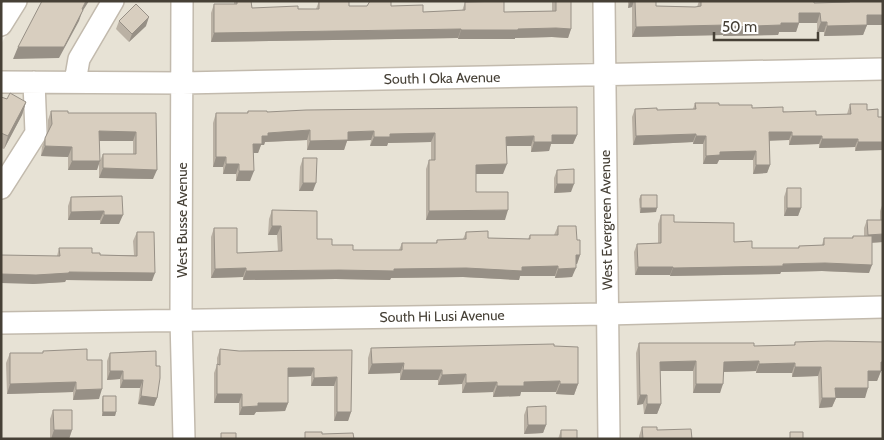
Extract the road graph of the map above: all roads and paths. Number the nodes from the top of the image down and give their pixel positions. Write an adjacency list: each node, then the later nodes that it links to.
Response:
1 (16, 1): 5 (street)
2 (113, 1): 10 (street)
3 (182, 1): 11 (street, West Busse Avenue)
4 (604, 1): 7 (street, West Evergreen Avenue)
5 (1, 25)
6 (883, 69): 7 (street, South I Oka Avenue)
7 (604, 75): 11 (street, South I Oka Avenue); 14 (street, West Evergreen Avenue)
8 (1, 82): 9 (street, South I Oka Avenue)
9 (34, 82): 10 (street, South I Oka Avenue); 12 (street)
10 (75, 82): 11 (street, South I Oka Avenue)
11 (182, 83): 15 (street, West Busse Avenue)
12 (5, 174)
13 (883, 308): 14 (street, South Hi Lusi Avenue)
14 (607, 314): 15 (street, South Hi Lusi Avenue); 18 (street, West Evergreen Avenue)
15 (181, 319): 16 (street, South Hi Lusi Avenue); 17 (street, West Busse Avenue)
16 (1, 323)
17 (184, 439)
18 (609, 439)

